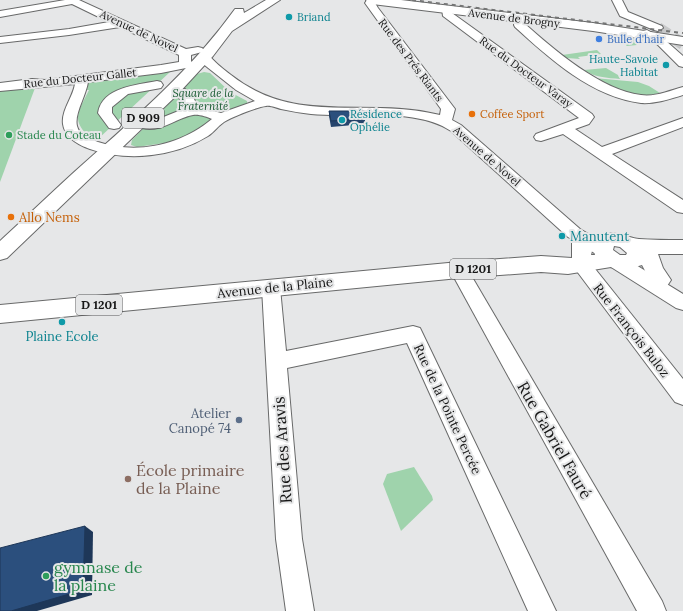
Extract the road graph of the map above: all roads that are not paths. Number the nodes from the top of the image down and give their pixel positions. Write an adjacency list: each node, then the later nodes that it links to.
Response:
1 (72, 0): 7 (street); 9 (street, Avenue de Novel)
2 (274, 0): 10 (main road)
3 (372, 0): 6 (main road, Avenue de Brogny); 24 (street, Rue des Prés Riants)
4 (618, 0): 11 (street)
5 (242, 9): 10 (main road, D 909)
6 (447, 9): 8 (main road, Avenue de Brogny); 28 (street, Rue du Docteur Varay)
7 (0, 14)
8 (520, 18): 11 (main road, Avenue de Brogny); 19 (street)
9 (122, 22): 12 (street); 15 (street, Avenue de Novel)
10 (224, 23): 13 (main road, D 909)
11 (667, 37): 14 (street)
12 (0, 40)
13 (203, 53): 15 (main road, D 909); 21 (street, Avenue de Novel); 30 (main road, D 909)
14 (681, 59)
15 (184, 63): 16 (street, Rue du Docteur Gallet); 30 (main road, D 909)
16 (82, 79): 18 (street, Rue du Docteur Gallet); 30 (street)
17 (157, 85): 26 (street)
18 (0, 87)
19 (683, 91)
20 (180, 92): 22 (street)
21 (266, 101): 24 (street, Avenue de Novel); 30 (street)
22 (193, 110): 23 (street); 27 (street)
23 (218, 116)
24 (445, 121): 33 (street, Avenue de Novel)
25 (683, 122): 31 (street)
26 (114, 125)
27 (147, 125)
28 (564, 128): 29 (street, Rue du Docteur Varay); 31 (street, Rue du Docteur Varay)
29 (541, 136)
30 (106, 149): 36 (main road, D 909)
31 (600, 153): 32 (street, Rue du Docteur Varay)
32 (682, 205)
33 (561, 220): 37 (street, Avenue de Novel); 38 (street, Avenue de Novel)
34 (683, 247): 38 (main road, Avenue de la Plaine / D 1201)
35 (683, 251): 38 (main road, Avenue de la Plaine / D 1201)
36 (1, 253)
37 (582, 253): 38 (main road, Avenue de la Plaine / D 1201); 39 (main road, Avenue de la Plaine / D 1201); 46 (street, Rue François Buloz)
38 (622, 254): 40 (main road); 43 (street, Avenue de Novel)
39 (459, 270): 41 (main road, Avenue de la Plaine / D 1201); 49 (street, Rue Gabriel Fauré)
40 (660, 280): 42 (street)
41 (270, 288): 44 (main road, Avenue de la Plaine / D 1201); 45 (street, Rue des Aravis)
42 (683, 298)
43 (683, 303)
44 (3, 315)
45 (276, 362): 47 (street, Rue des Aravis); 48 (street, Rue de la Pointe Percée)
46 (683, 395)
47 (300, 611)
48 (542, 611)
49 (652, 611)

